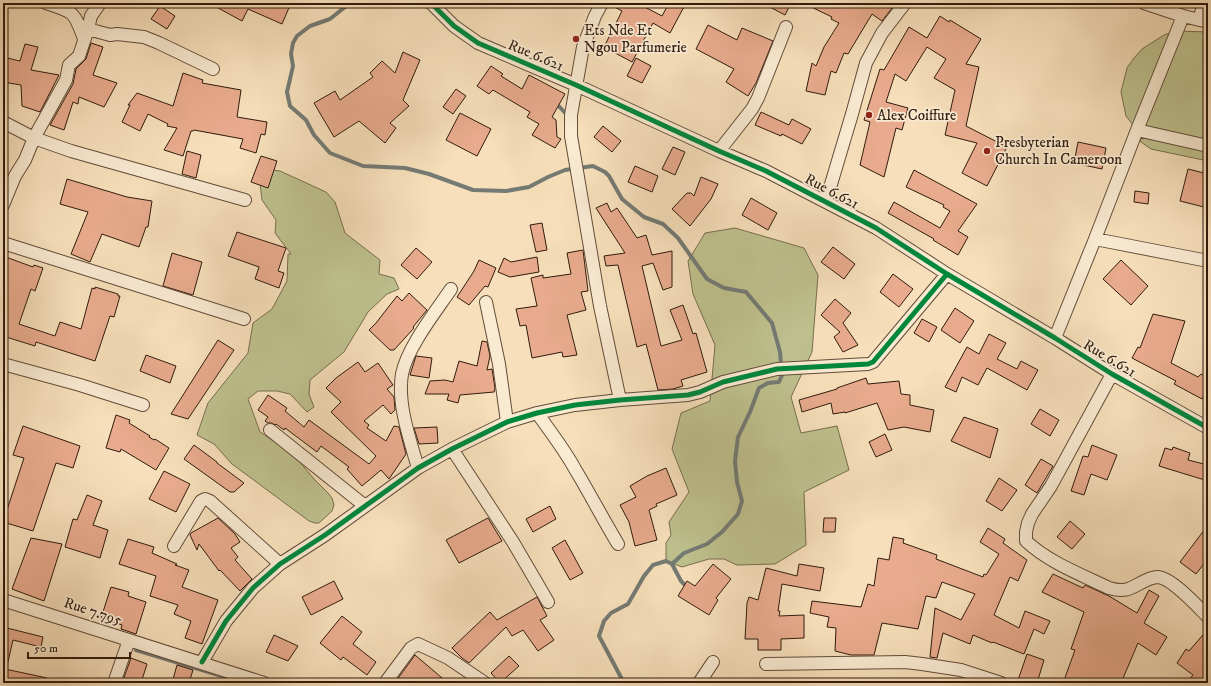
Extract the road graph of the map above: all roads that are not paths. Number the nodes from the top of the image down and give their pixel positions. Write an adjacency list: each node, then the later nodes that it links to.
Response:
1 (46, 3): 11 (street)
2 (100, 3): 11 (street)
3 (431, 3): 13 (street, Rue 6.621)
4 (602, 3): 13 (street)
5 (905, 3): 20 (street)
6 (1144, 3): 8 (street)
7 (1204, 3): 9 (street)
8 (1183, 16): 9 (street); 15 (street)
9 (1204, 21)
10 (786, 27): 18 (street)
11 (86, 34): 12 (street); 16 (street)
12 (213, 69)
13 (576, 85): 18 (street, Rue 6.621); 32 (street)
14 (3, 122): 16 (street)
15 (1137, 130): 17 (street); 22 (street)
16 (34, 138): 19 (street); 21 (street)
17 (1208, 146)
18 (719, 151): 20 (street, Rue 6.621)
19 (245, 200)
20 (826, 201): 25 (street, Rue 6.621)
21 (3, 205)
22 (1096, 239): 24 (street); 29 (street)
23 (3, 243): 28 (street)
24 (1208, 261)
25 (947, 274): 29 (street, Rue 6.621); 32 (street)
26 (451, 289): 39 (street)
27 (486, 302): 35 (street)
28 (244, 319)
29 (1055, 338): 31 (street, Rue 6.621)
30 (3, 364): 33 (street)
31 (1112, 374): 36 (street, Rue 6.621); 46 (street)
32 (620, 400): 34 (street)
33 (143, 405)
34 (537, 413): 35 (street); 41 (street)
35 (507, 422): 38 (street)
36 (1208, 428)
37 (270, 430): 40 (street)
38 (452, 449): 39 (street); 45 (street)
39 (418, 468): 40 (street)
40 (365, 506): 43 (street)
41 (618, 544)
42 (174, 546): 43 (street)
43 (280, 564): 48 (street)
44 (3, 600): 47 (street, Rue 7.795)
45 (548, 602)
46 (1208, 617)
47 (129, 640): 48 (street, Rue 7.795); 51 (street)
48 (202, 662): 52 (street, Rue 7.795)
49 (713, 662): 55 (street)
50 (766, 664): 56 (street)
51 (114, 683)
52 (262, 683)
53 (385, 683): 54 (street)
54 (485, 683)
55 (700, 683)
56 (1001, 683)

